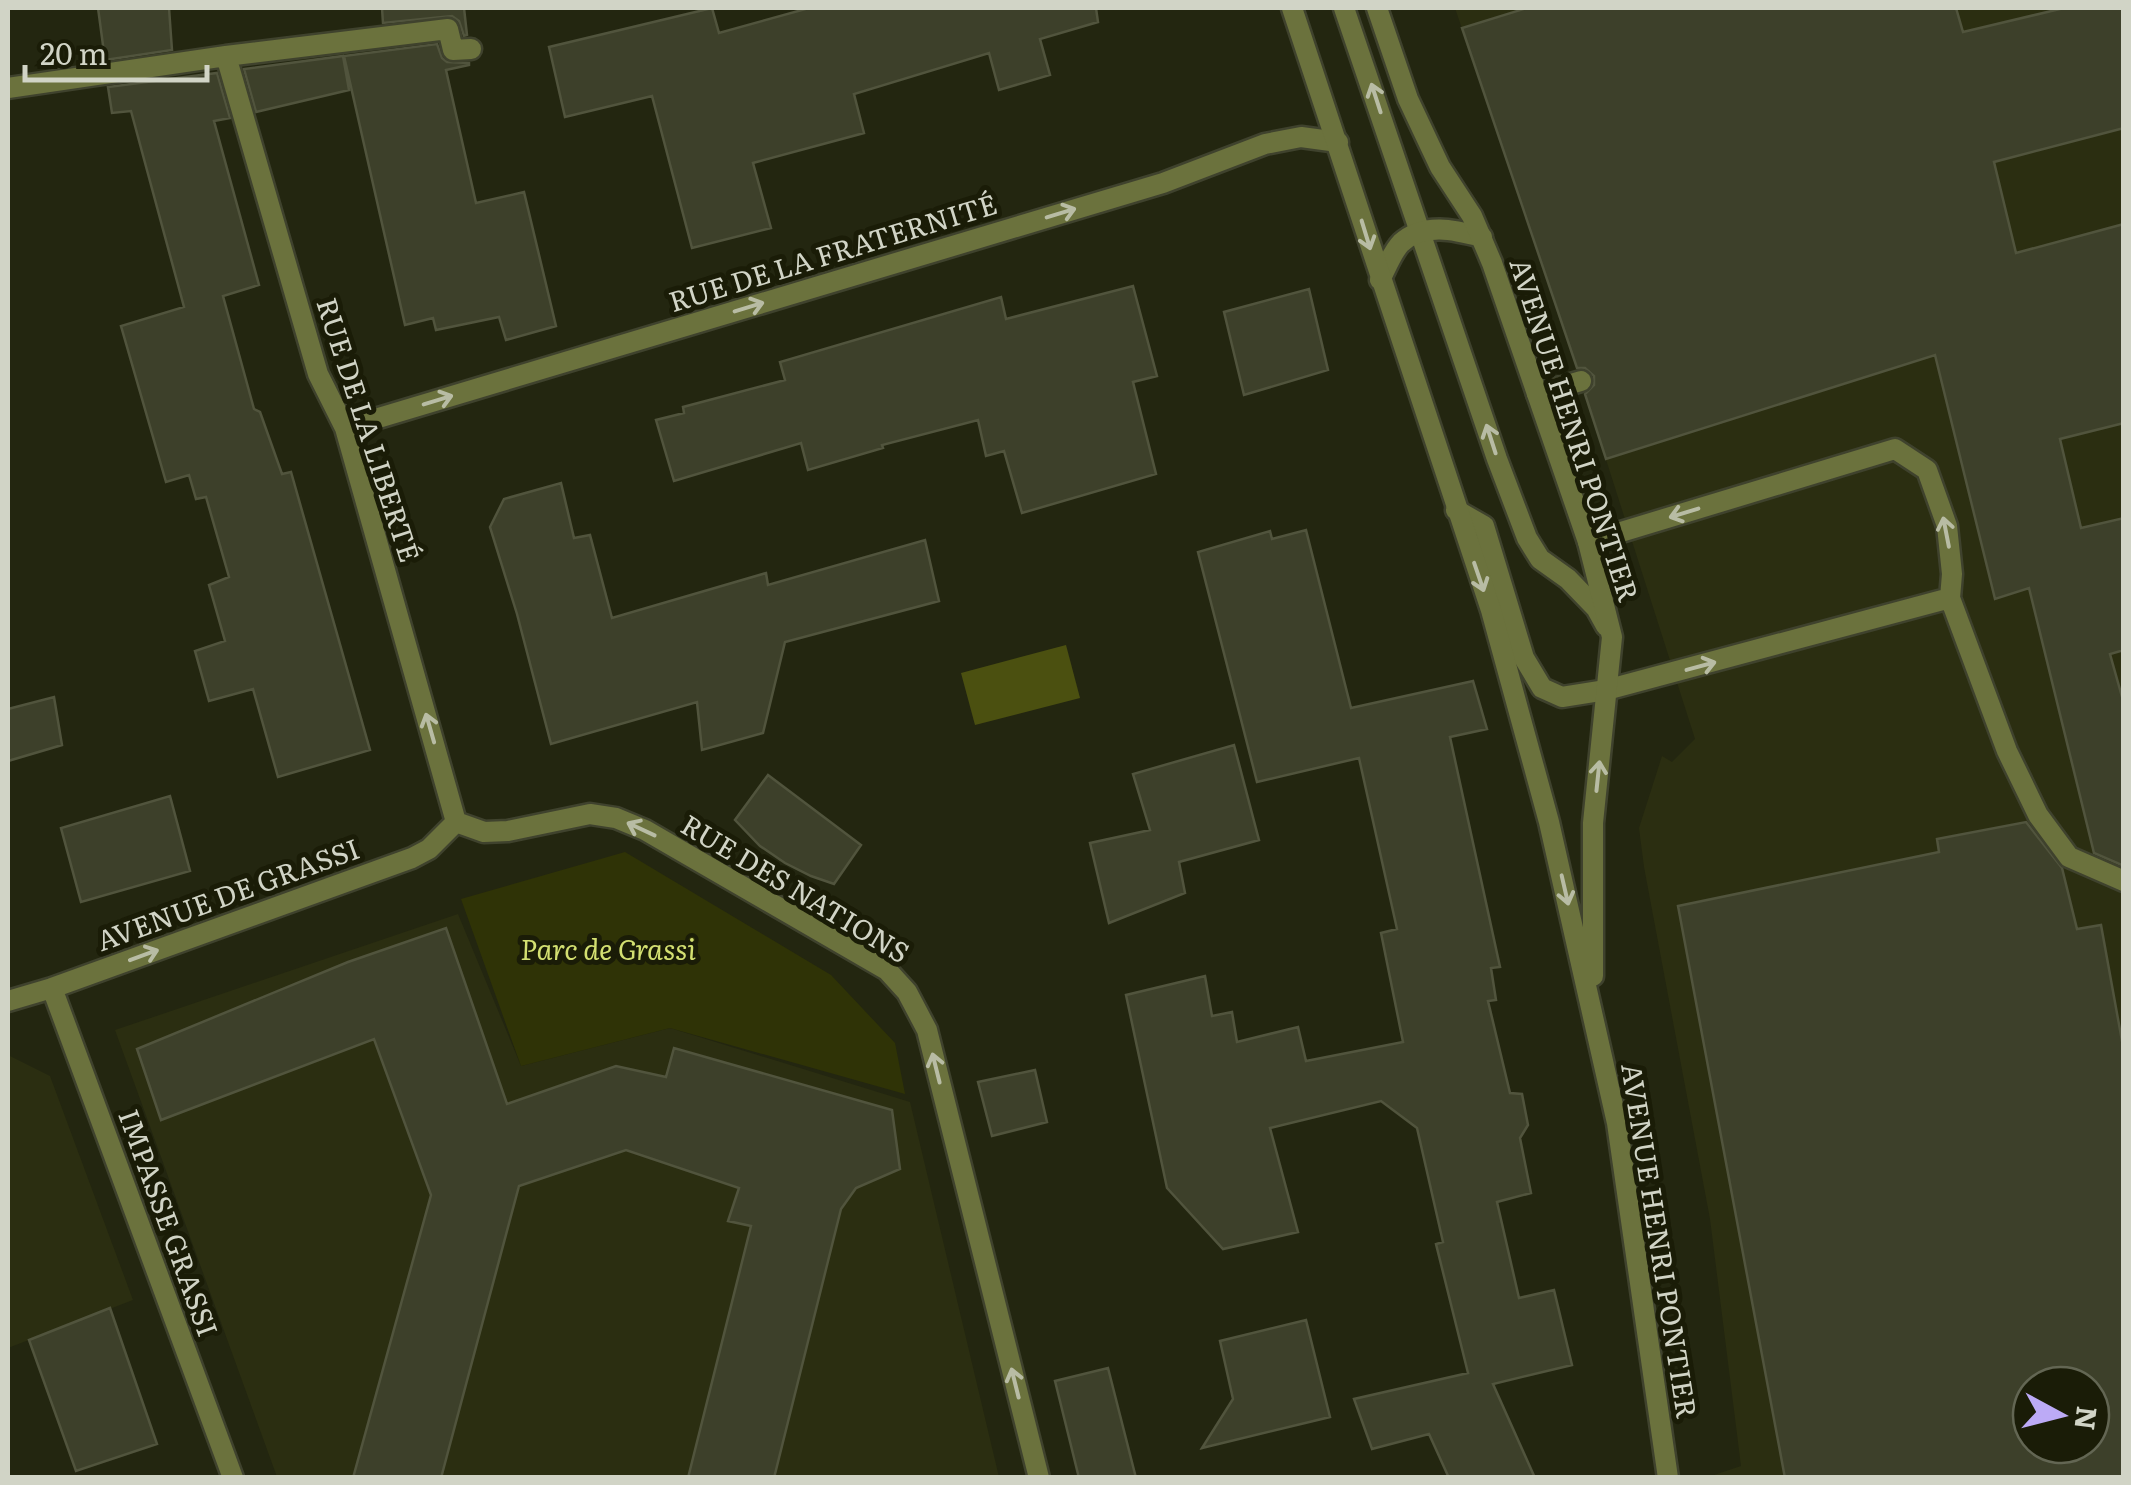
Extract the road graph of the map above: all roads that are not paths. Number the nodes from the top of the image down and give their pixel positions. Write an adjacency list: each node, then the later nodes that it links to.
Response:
1 (1292, 8): 7 (street, AVENUE HENRI PONTIER)
2 (1344, 8): 8 (street, one-way to 2)
3 (1377, 8): 9 (street, AVENUE HENRI PONTIER)
4 (470, 49): 5 (street)
5 (226, 56): 6 (street); 13 (street, RUE DE LA LIBERTÉ)
6 (8, 88)
7 (1338, 142): 10 (street, AVENUE HENRI PONTIER, one-way to 10); 13 (street, RUE DE LA FRATERNITÉ, one-way to 7)
8 (1420, 233): 9 (street); 10 (street); 17 (street, one-way to 8)
9 (1482, 237): 12 (street, AVENUE HENRI PONTIER)
10 (1380, 280): 14 (street, AVENUE HENRI PONTIER)
11 (1581, 380): 12 (street)
12 (1537, 394): 15 (street, AVENUE HENRI PONTIER)
13 (344, 428): 19 (street, RUE DE LA LIBERTÉ, one-way to 13)
14 (1456, 510): 18 (street); 23 (street, AVENUE HENRI PONTIER, one-way to 23)
15 (1588, 542): 16 (street, one-way to 15); 17 (street, AVENUE HENRI PONTIER)
16 (1950, 598): 18 (street, one-way to 16); 20 (street)
17 (1612, 637): 18 (street, AVENUE HENRI PONTIER)
18 (1606, 690): 23 (street, AVENUE HENRI PONTIER, one-way to 18)
19 (456, 822): 21 (street, AVENUE DE GRASSI, one-way to 19); 25 (street, RUE DES NATIONS, one-way to 19)
20 (2124, 881)
21 (52, 988): 22 (street, AVENUE DE GRASSI); 24 (street, IMPASSE GRASSI)
22 (8, 1002)
23 (1593, 1013): 26 (street, AVENUE HENRI PONTIER)
24 (233, 1478)
25 (1039, 1478)
26 (1668, 1478)

